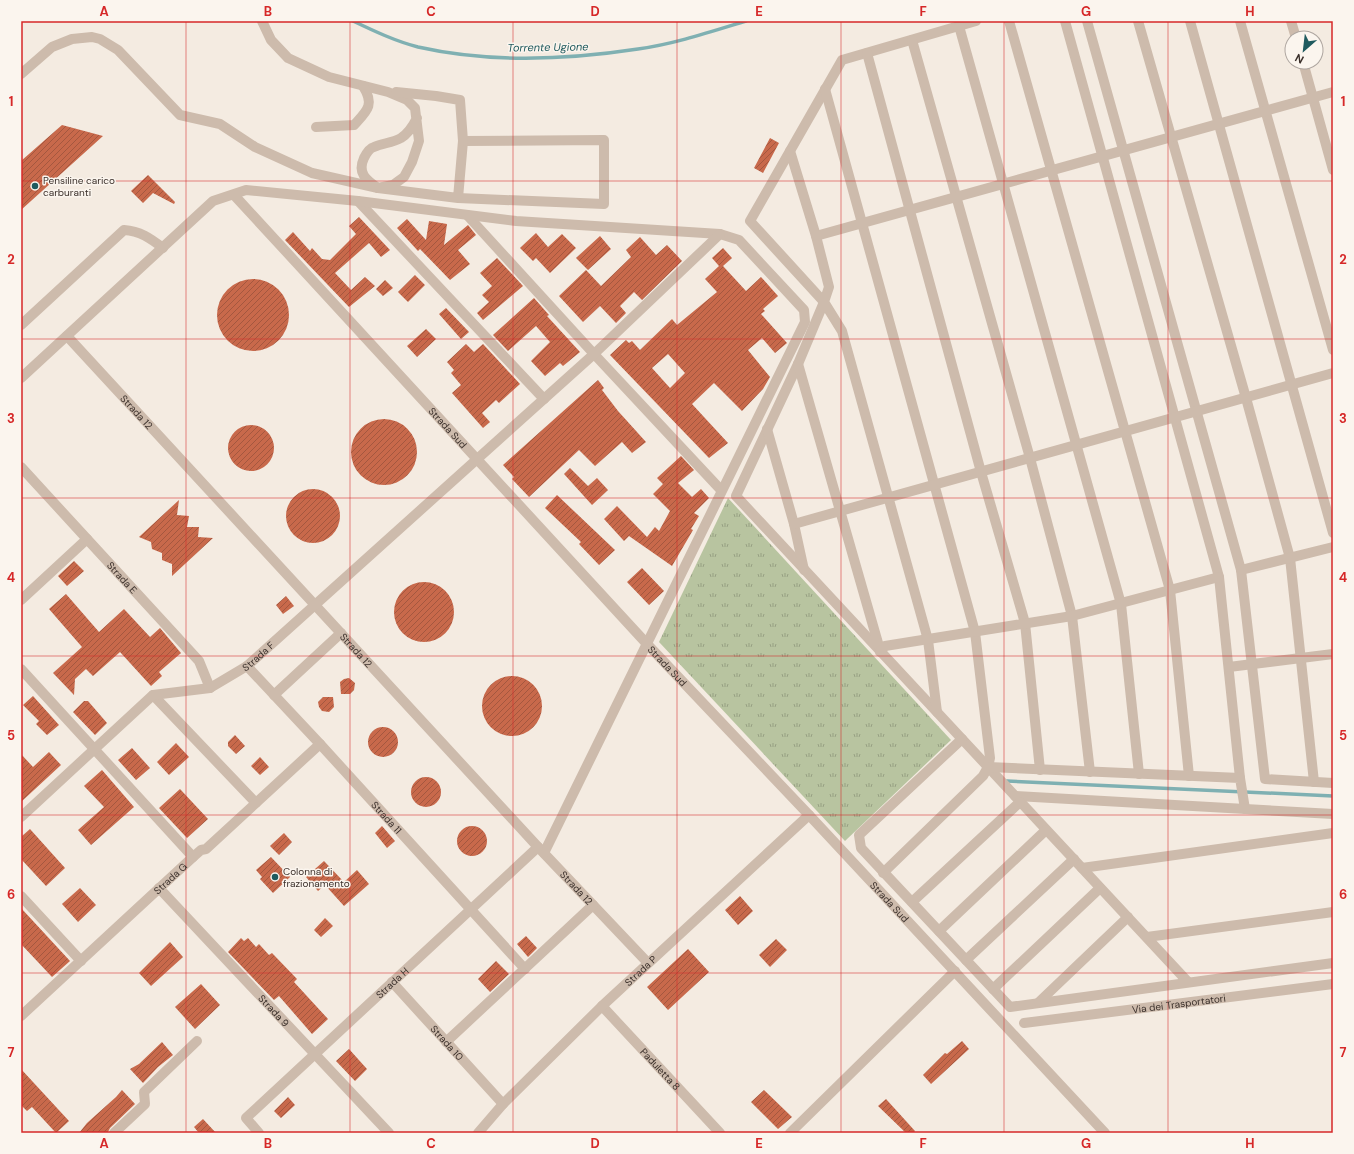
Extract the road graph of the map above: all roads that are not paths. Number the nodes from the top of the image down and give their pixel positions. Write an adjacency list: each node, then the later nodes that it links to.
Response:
1 (262, 21): 14 (street)
2 (976, 21): 9 (street)
3 (1010, 21): 28 (street)
4 (1065, 21): 27 (street)
5 (1087, 21): 25 (street)
6 (1138, 21): 23 (street)
7 (1190, 21): 21 (street)
8 (1240, 21): 19 (street)
9 (959, 26): 10 (street); 30 (street)
10 (912, 40): 11 (street); 33 (street)
11 (866, 53): 15 (street); 36 (street)
12 (1305, 70): 18 (street)
13 (21, 74): 31 (street)
14 (363, 86): 16 (street); 22 (street)
15 (825, 90): 26 (street); 38 (street)
16 (388, 92): 20 (street); 24 (street)
17 (1333, 92): 18 (street)
18 (1313, 98): 19 (street); 29 (street)
19 (1265, 111): 21 (street); 45 (street)
20 (417, 118): 31 (street); 31 (street)
21 (1218, 124): 23 (street); 50 (street)
22 (316, 127)
23 (1171, 136): 25 (street); 51 (street)
24 (463, 141): 34 (street); 34 (street)
25 (1121, 150): 27 (street); 53 (street)
26 (790, 151): 40 (street); 42 (street)
27 (1104, 155): 28 (street); 54 (street)
28 (1051, 170): 30 (street); 56 (street)
29 (1333, 170)
30 (1004, 183): 33 (street); 57 (street)
31 (378, 188): 34 (street)
32 (234, 195): 35 (street); 41 (street); 59 (street, Strada Sud)
33 (957, 196): 36 (street); 58 (street)
34 (458, 198)
35 (358, 201): 37 (street); 52 (street)
36 (909, 210): 38 (street); 61 (street)
37 (467, 215): 39 (street); 46 (street)
38 (862, 223): 40 (street); 62 (street)
39 (720, 234): 46 (street, Strada F); 63 (street)
40 (816, 236): 42 (street)
41 (163, 248): 43 (street); 44 (street)
42 (824, 302): 47 (street); 64 (street)
43 (21, 325)
44 (67, 336): 49 (street); 77 (street, Strada 12)
45 (1333, 350)
46 (594, 354): 52 (street, Strada F); 63 (street)
47 (798, 364): 55 (street); 65 (street)
48 (1333, 373): 50 (street)
49 (21, 378)
50 (1291, 385): 51 (street); 67 (street)
51 (1246, 398): 53 (street); 70 (street)
52 (544, 399): 59 (street, Strada F)
53 (1195, 412): 54 (street); 72 (street)
54 (1178, 417): 56 (street); 73 (street)
55 (767, 429): 66 (street); 71 (street)
56 (1125, 432): 57 (street); 74 (street)
57 (1076, 445): 58 (street); 76 (street)
58 (1030, 458): 61 (street); 78 (street)
59 (479, 459): 77 (street, Strada F); 83 (street, Strada Sud)
60 (21, 467): 68 (street, Strada E)
61 (981, 472): 62 (street); 79 (street)
62 (933, 486): 64 (street); 80 (street)
63 (721, 490): 83 (street)
64 (888, 498): 65 (street); 82 (street)
65 (841, 511): 66 (street); 84 (street)
66 (794, 524): 71 (street)
67 (1333, 533)
68 (87, 539): 75 (street); 91 (street, Strada E)
69 (1333, 547): 70 (street)
70 (1290, 558): 72 (street); 86 (street)
71 (804, 570): 84 (street)
72 (1241, 570): 87 (street)
73 (1219, 577): 74 (street); 89 (street)
74 (1170, 590): 76 (street); 102 (street)
75 (21, 600)
76 (1121, 604): 78 (street); 101 (street)
77 (315, 605): 81 (street, Strada 12); 88 (street, Strada F)
78 (1072, 616): 79 (street); 100 (street)
79 (1025, 623): 80 (street); 99 (street)
80 (975, 632): 82 (street); 98 (street)
81 (341, 633): 93 (street); 114 (street, Strada 12)
82 (928, 640): 84 (street); 94 (street)
83 (647, 644): 110 (street, Strada Sud); 114 (street)
84 (880, 652): 94 (street)
85 (1333, 654): 86 (street)
86 (1300, 659): 87 (street); 104 (street)
87 (1250, 664): 89 (street); 104 (street)
88 (247, 666): 91 (street, Strada F); 93 (street, Strada 11)
89 (1232, 667): 103 (street)
90 (21, 669): 97 (street)
91 (210, 688): 92 (street, Strada F)
92 (153, 695): 97 (street); 107 (street)
93 (274, 695): 96 (street, Strada 11)
94 (937, 712): 95 (street)
95 (962, 740): 98 (street); 118 (street)
96 (320, 744): 107 (street, Strada G); 124 (street, Strada 11)
97 (95, 750): 111 (street); 115 (street)
98 (988, 767): 99 (street); 106 (street); 118 (street)
99 (1040, 770): 100 (street)
100 (1090, 772): 101 (street)
101 (1139, 774): 102 (street)
102 (1189, 776): 103 (street)
103 (1241, 781): 108 (street)
104 (1314, 782): 105 (street)
105 (1333, 783)
106 (1017, 799): 108 (street); 112 (street); 122 (street)
107 (256, 803): 115 (street, Strada G)
108 (1244, 804): 109 (street)
109 (1333, 814)
110 (809, 815): 131 (street, Strada P); 134 (street, Strada Sud)
111 (21, 817)
112 (1046, 830): 116 (street); 127 (street)
113 (1333, 833): 117 (street)
114 (541, 850): 123 (street, Strada 12); 124 (street, Strada H)
115 (193, 857): 119 (street, Strada G)
116 (1074, 859): 117 (street); 129 (street)
117 (1082, 868): 120 (street)
118 (883, 873): 122 (street)
119 (160, 888): 130 (street, Strada G); 145 (street, Strada 9)
120 (1100, 888): 126 (street); 138 (street)
121 (21, 896): 130 (street)
122 (912, 902): 127 (street)
123 (593, 905): 131 (street, Strada 12); 133 (street)
124 (471, 910): 133 (street, Strada 11); 135 (street, Strada H)
125 (1333, 912): 128 (street)
126 (1128, 917): 128 (street); 139 (street)
127 (939, 931): 129 (street)
128 (1146, 937): 136 (street)
129 (966, 960): 138 (street)
130 (81, 961): 141 (street, Strada G)
131 (648, 963): 140 (street, Strada P)
132 (1333, 963): 136 (street)
133 (525, 969): 144 (street)
134 (954, 971): 147 (street, Strada Sud); 153 (street)
135 (392, 982): 144 (street, Strada 10); 145 (street, Strada H)
136 (1188, 982): 139 (street)
137 (1333, 984): 142 (street, Via dei Trasportatori)
138 (993, 989): 139 (street)
139 (1039, 1002)
140 (602, 1006): 146 (street, Strada P); 152 (street, Paduletta 8)
141 (21, 1016)
142 (1024, 1023)
143 (197, 1041): 148 (street)
144 (446, 1042): 146 (street, Strada 10)
145 (314, 1054): 149 (street, Strada H); 150 (street, Strada 9)
146 (503, 1104): 151 (street, Strada P)
147 (1100, 1131)
148 (114, 1133)
149 (259, 1133)
150 (389, 1133)
151 (478, 1133)
152 (720, 1133)
153 (790, 1133)

